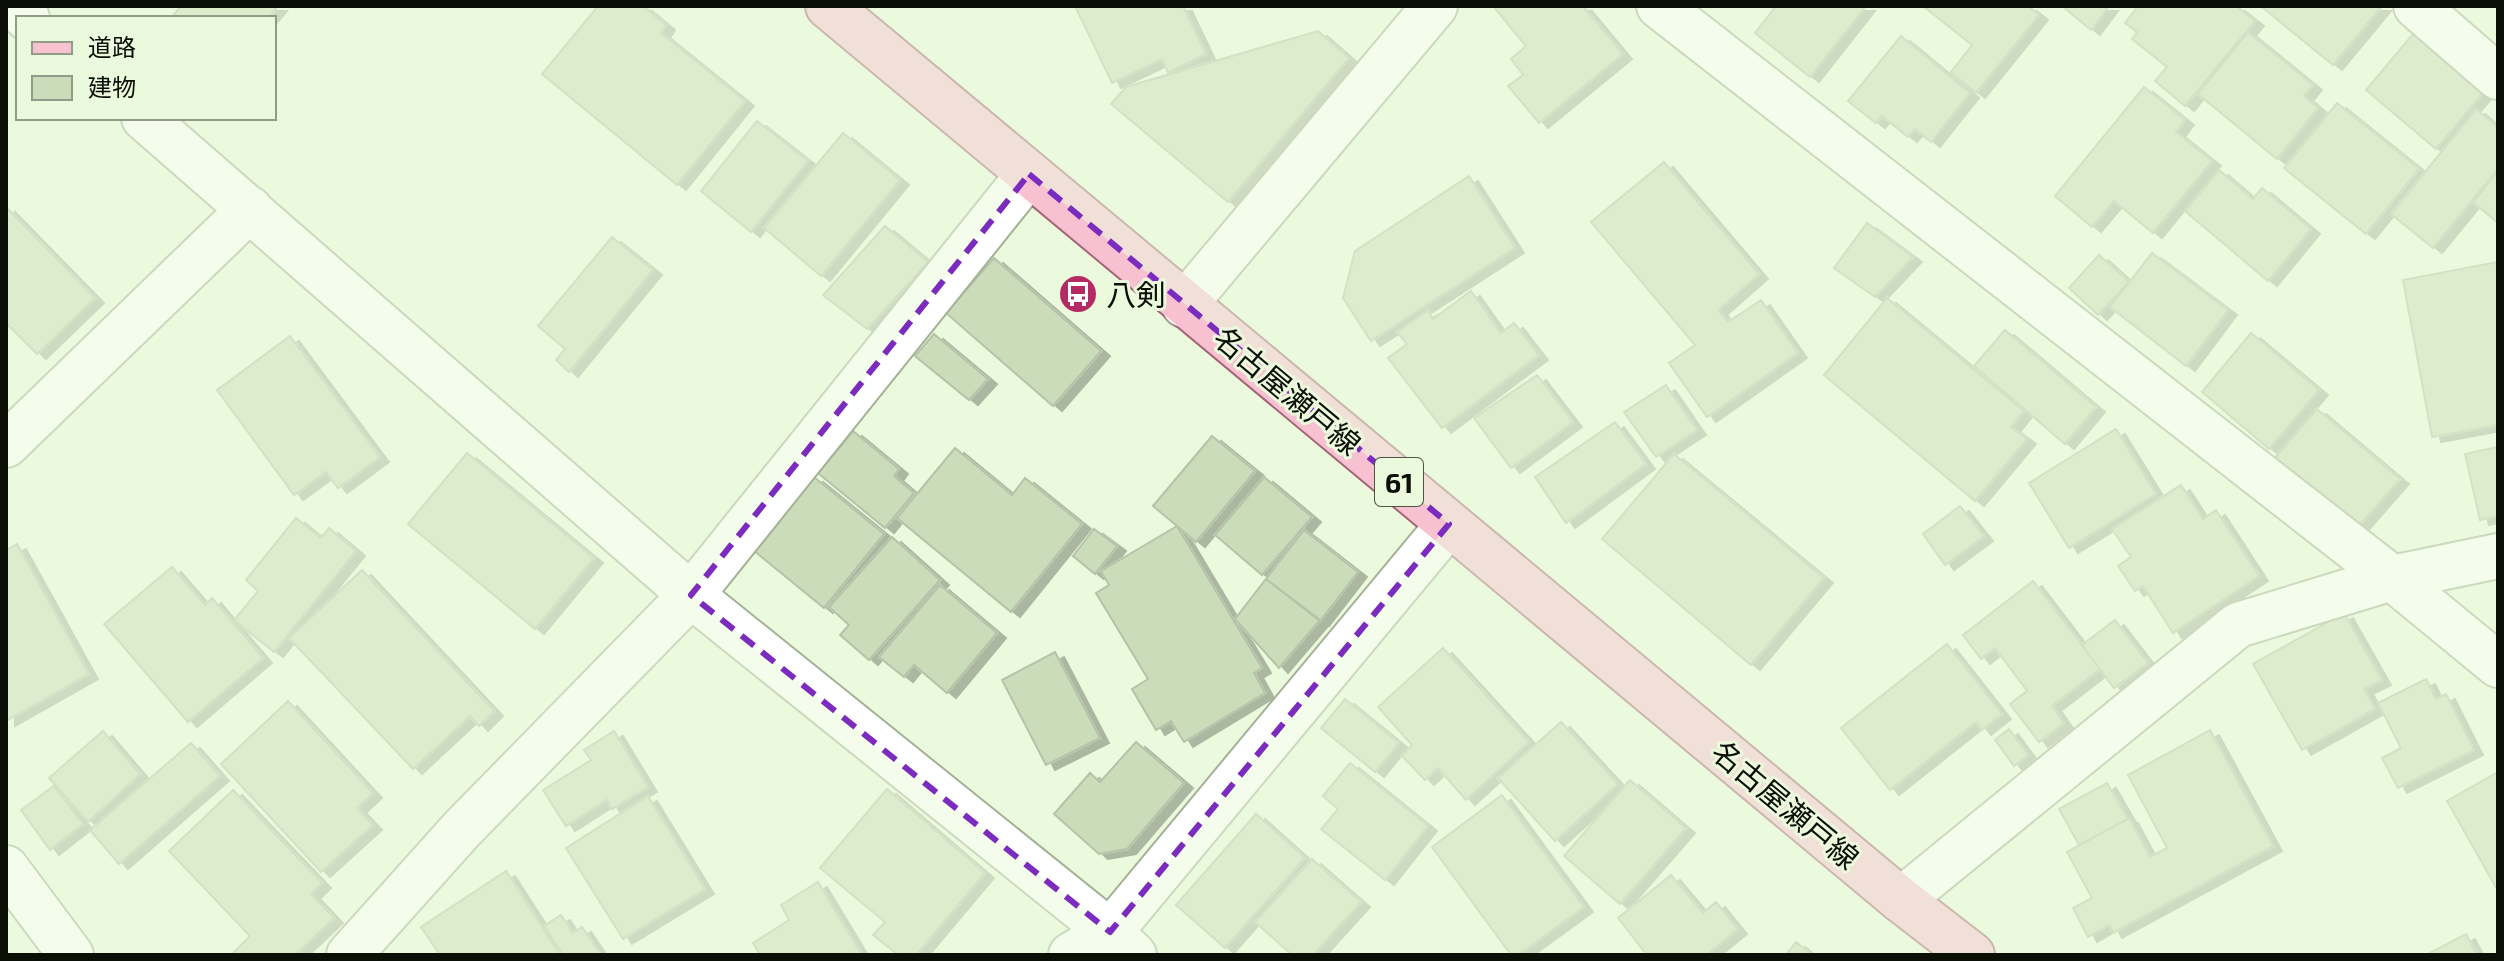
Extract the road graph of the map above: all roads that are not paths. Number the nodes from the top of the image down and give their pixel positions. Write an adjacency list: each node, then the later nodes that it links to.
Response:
1 (828, 6): 7 (main road, 名古屋瀬戸線 / 61)
2 (1435, 6): 9 (street)
3 (1659, 6): 13 (street)
4 (2416, 6): 5 (street)
5 (2498, 77)
6 (146, 120): 8 (street)
7 (1029, 174): 9 (main road, 名古屋瀬戸線 / 61); 14 (street)
8 (250, 209): 10 (street); 14 (street)
9 (1184, 305): 11 (main road, 名古屋瀬戸線 / 61)
10 (6, 445)
11 (1449, 524): 17 (main road, 名古屋瀬戸線 / 61); 18 (street)
12 (2498, 556): 13 (street)
13 (2392, 578): 15 (street); 17 (street)
14 (691, 595): 18 (street); 20 (street)
15 (2498, 665)
16 (6, 868): 19 (street)
17 (1901, 900): 22 (main road, 名古屋瀬戸線 / 61)
18 (1122, 944): 21 (street)
19 (71, 955)
20 (349, 955)
21 (1071, 955)
22 (1972, 955)

